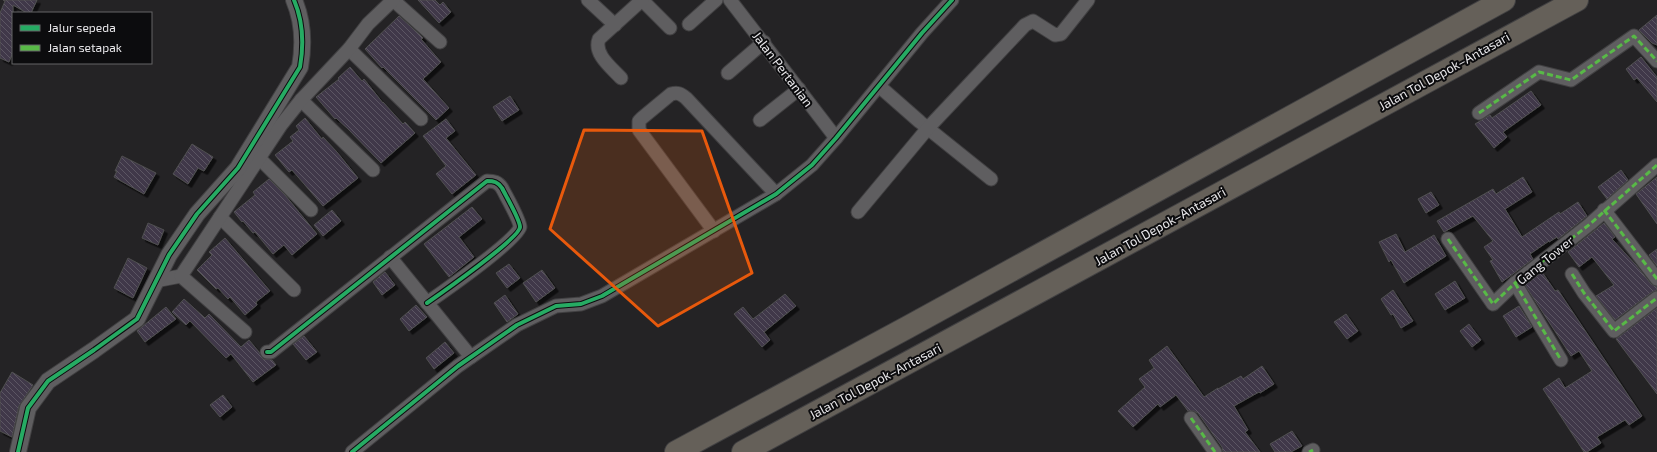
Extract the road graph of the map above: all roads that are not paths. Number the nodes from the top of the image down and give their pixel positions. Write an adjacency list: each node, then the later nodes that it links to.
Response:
1 (294, 0): 47 (street)
2 (393, 0): 18 (street); 20 (street)
3 (588, 0): 15 (street)
4 (642, 0): 15 (street); 16 (street)
5 (716, 0): 14 (street)
6 (730, 0): 19 (street, Jalan Pertanian)
7 (952, 0): 24 (street)
8 (1088, 0): 30 (street)
9 (1497, 0): 13 (highway)
10 (1504, 0): 13 (highway)
11 (1576, 0): 17 (highway, Jalan Tol Depok–Antasari)
12 (1592, 0): 17 (highway)
13 (1469, 18): 59 (highway)
14 (690, 24)
15 (615, 25): 23 (street)
16 (670, 28)
17 (1504, 39): 60 (highway, Jalan Tol Depok–Antasari)
18 (440, 42)
19 (764, 42): 22 (street); 25 (street, Jalan Pertanian)
20 (348, 49): 26 (street); 28 (street)
21 (1657, 61): 27 (street)
22 (728, 73)
23 (621, 78)
24 (879, 86): 30 (street); 31 (street)
25 (799, 89): 29 (street); 31 (street, Jalan Pertanian)
26 (301, 100): 32 (street); 34 (street)
27 (1480, 113)
28 (421, 118)
29 (760, 120)
30 (928, 128): 35 (street); 39 (street)
31 (836, 138): 36 (street)
32 (260, 159): 37 (street); 40 (street)
33 (1657, 164): 38 (street, Gang Tower)
34 (373, 170)
35 (990, 179)
36 (776, 194): 41 (street); 41 (street)
37 (311, 210)
38 (1604, 210): 46 (street); 48 (street, Gang Tower)
39 (858, 212)
40 (220, 217): 45 (street); 49 (street)
41 (714, 230): 54 (street)
42 (1448, 239): 48 (street, Gang Tower)
43 (390, 257): 51 (street); 51 (street); 53 (street)
44 (1572, 274): 50 (street)
45 (181, 276): 47 (street); 52 (street)
46 (1657, 279)
47 (155, 281): 57 (street)
48 (1515, 283): 55 (street)
49 (294, 290)
50 (1657, 298)
51 (427, 304): 54 (street)
52 (245, 332)
53 (267, 352)
54 (471, 357): 58 (street)
55 (1561, 360)
56 (1191, 418): 61 (street)
57 (18, 452)
58 (352, 452)
59 (676, 452)
60 (743, 452)
61 (1215, 452)

